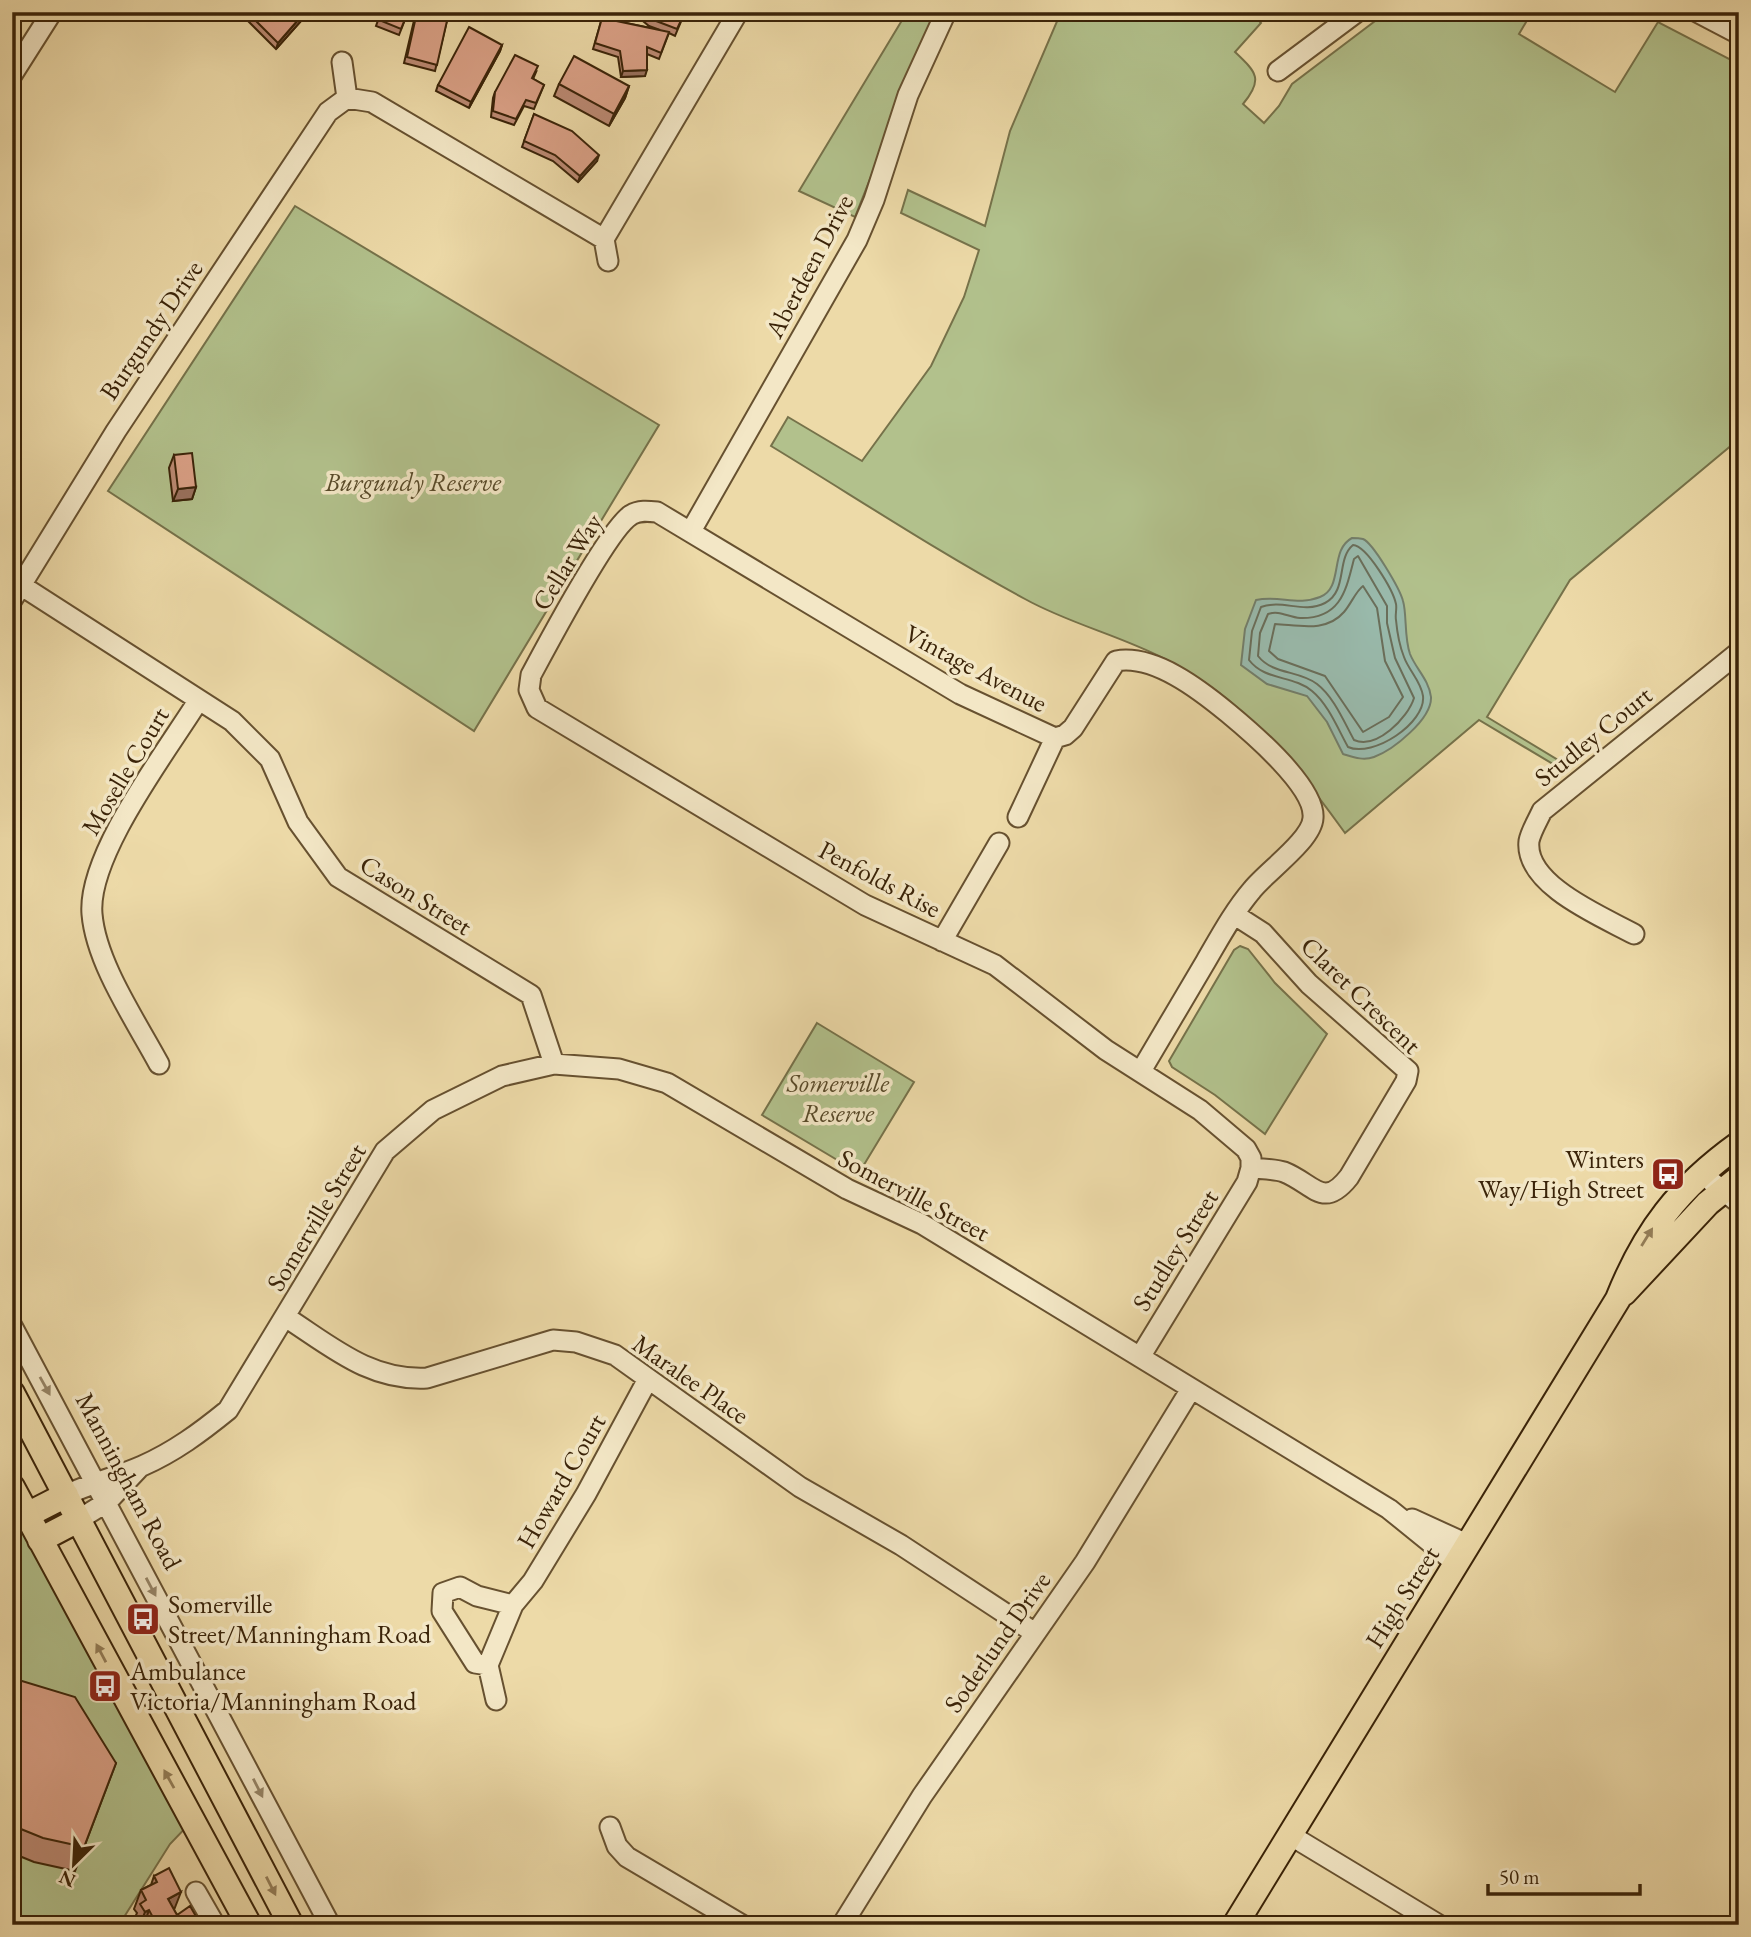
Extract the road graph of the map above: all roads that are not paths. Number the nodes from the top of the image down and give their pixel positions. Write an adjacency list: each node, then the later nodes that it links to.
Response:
1 (52, 12): 9 (street)
2 (738, 12): 11 (street)
3 (946, 12): 13 (street, Aberdeen Drive)
4 (1357, 12): 8 (street)
5 (1698, 12): 6 (street)
6 (1739, 34)
7 (342, 62): 10 (street)
8 (1278, 71)
9 (12, 75)
10 (347, 98): 11 (street); 14 (street, Burgundy Drive)
11 (604, 239): 12 (street)
12 (608, 261)
13 (691, 531): 18 (street, Cellar Way); 20 (street, Vintage Avenue)
14 (17, 593): 19 (street, Cason Street)
15 (1739, 652): 16 (street)
16 (1721, 668): 17 (street); 24 (street, Studley Court)
17 (1739, 678)
18 (531, 700): 25 (street, Penfolds Rise)
19 (198, 701): 26 (street, Moselle Court); 27 (street, Cason Street)
20 (1055, 738): 21 (street); 23 (street, Vintage Avenue)
21 (1018, 817)
22 (999, 844): 25 (street)
23 (1235, 915): 28 (street, Vintage Avenue); 30 (street, Claret Crescent)
24 (1634, 934)
25 (942, 941): 28 (street, Penfolds Rise)
26 (159, 1064)
27 (554, 1064): 34 (street, Somerville Street); 36 (street, Somerville Street)
28 (1141, 1071): 30 (street, Penfolds Rise)
29 (1735, 1155): 31 (main road, High Street)
30 (1251, 1168): 36 (street, Studley Street)
31 (1702, 1174): 32 (street); 33 (main road, High Street, one-way to 31)
32 (1734, 1190): 33 (main road, High Street)
33 (1618, 1298): 48 (main road, High Street)
34 (286, 1318): 37 (street, Maralee Place); 40 (street, Somerville Street)
35 (12, 1326): 41 (street, Manningham Road, one-way to 41)
36 (1140, 1357): 38 (street, Somerville Street)
37 (648, 1379): 49 (street, Howard Court); 50 (street, Maralee Place)
38 (1191, 1389): 48 (street, Somerville Street); 50 (street, Soderlund Drive)
39 (12, 1393): 43 (main road)
40 (141, 1466): 41 (street, Somerville Street); 44 (street, Somerville Street)
41 (96, 1481): 43 (street, Somerville Street); 44 (street, Manningham Road)
42 (12, 1487): 45 (main road)
43 (66, 1495): 45 (main road); 46 (main road)
44 (107, 1502): 46 (street, Somerville Street); 59 (street, Manningham Road, one-way to 59)
45 (27, 1515): 47 (main road)
46 (78, 1520): 47 (main road); 58 (main road, one-way to 58)
47 (40, 1539): 57 (main road, one-way to 47)
48 (1463, 1555): 54 (main road, High Street)
49 (513, 1605): 51 (street, Howard Court); 51 (street)
50 (1035, 1633): 61 (street, Soderlund Drive)
51 (488, 1665): 52 (street)
52 (496, 1700)
53 (610, 1827): 60 (street)
54 (1290, 1835): 62 (main road, High Street); 63 (street)
55 (196, 1892): 56 (street)
56 (215, 1925)
57 (249, 1925)
58 (291, 1925)
59 (330, 1925)
60 (742, 1925)
61 (842, 1925)
62 (1235, 1925)
63 (1439, 1925)

